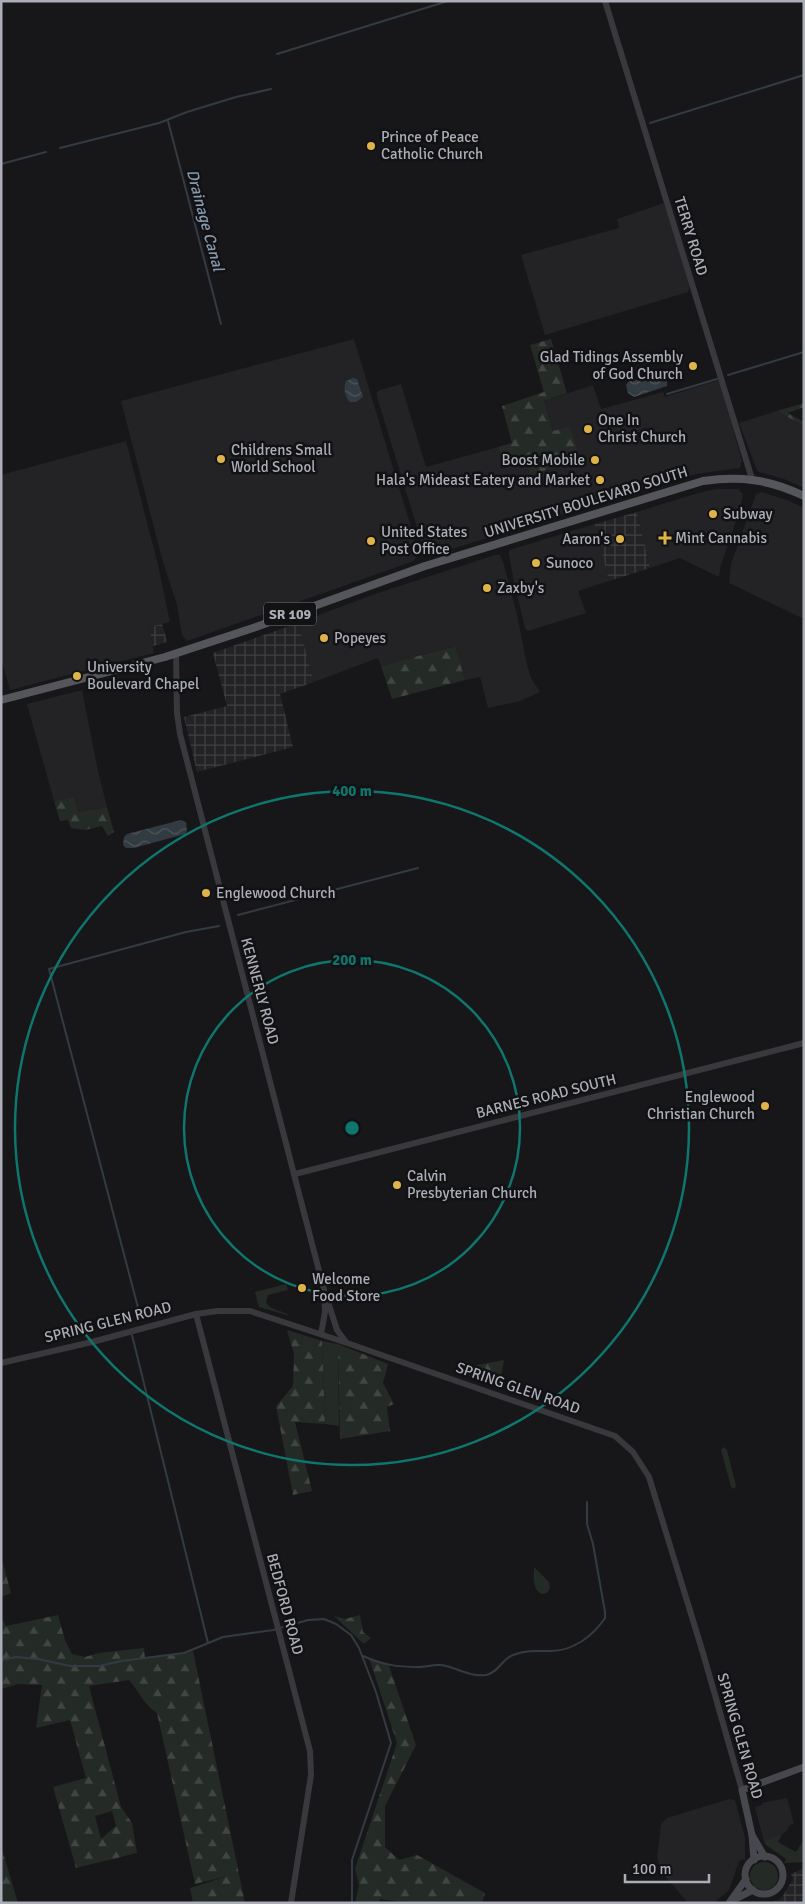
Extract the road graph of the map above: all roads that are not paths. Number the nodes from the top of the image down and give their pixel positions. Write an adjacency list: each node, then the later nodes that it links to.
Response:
1 (605, 1): 2 (street, TERRY ROAD)
2 (752, 479): 3 (main road, SR 109); 4 (main road, UNIVERSITY BOULEVARD SOUTH / SR 109)
3 (804, 496)
4 (176, 654): 5 (main road, UNIVERSITY BOULEVARD SOUTH / SR 109); 7 (street, KENNERLY ROAD)
5 (1, 700)
6 (804, 1043): 7 (street, BARNES ROAD SOUTH)
7 (295, 1174): 8 (street, KENNERLY ROAD)
8 (325, 1292): 10 (street, KENNERLY ROAD); 11 (street)
9 (196, 1314): 10 (street, SPRING GLEN ROAD); 12 (street, SPRING GLEN ROAD); 21 (street, BEDFORD ROAD)
10 (321, 1334): 11 (street, SPRING GLEN ROAD)
11 (347, 1343): 14 (street, SPRING GLEN ROAD)
12 (1, 1363)
13 (804, 1767): 14 (main road)
14 (742, 1790): 15 (main road, SPRING GLEN ROAD)
15 (752, 1835): 16 (main road, SPRING GLEN ROAD); 17 (main road, SPRING GLEN ROAD)
16 (765, 1857): 17 (main road); 19 (main road)
17 (754, 1860): 18 (main road)
18 (746, 1879): 19 (main road); 20 (main road)
19 (753, 1890): 20 (main road)
20 (730, 1902)
21 (291, 1903)

